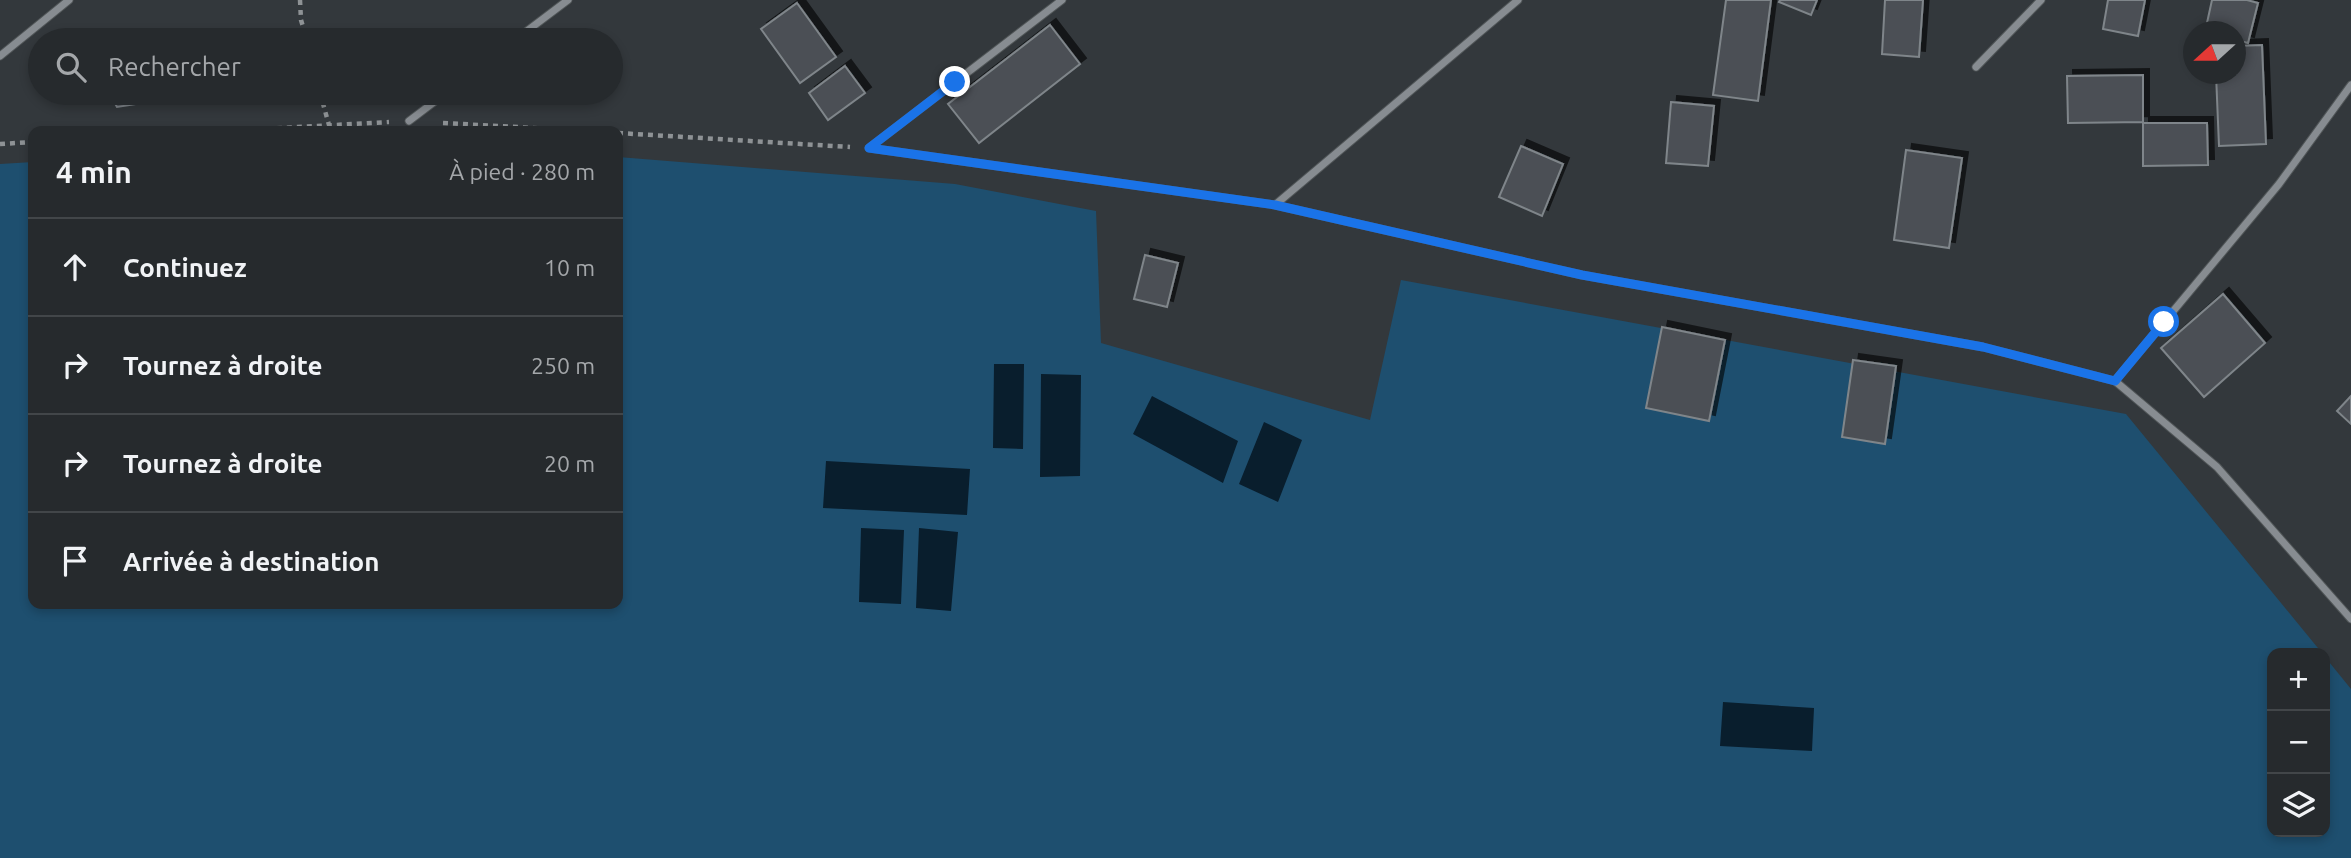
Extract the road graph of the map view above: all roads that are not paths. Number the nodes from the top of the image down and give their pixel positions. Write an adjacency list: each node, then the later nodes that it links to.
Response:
1 (69, 0): 6 (street)
2 (568, 0): 7 (street)
3 (1062, 0): 14 (street)
4 (1518, 0): 14 (street)
5 (2041, 0): 10 (street)
6 (34, 28)
7 (531, 28)
8 (28, 33): 9 (street)
9 (0, 56)
10 (1976, 67)
11 (2351, 85): 15 (street)
12 (430, 105): 13 (street)
13 (409, 121)
14 (1275, 205): 15 (street)
15 (2115, 381): 16 (street)
16 (2351, 619)

